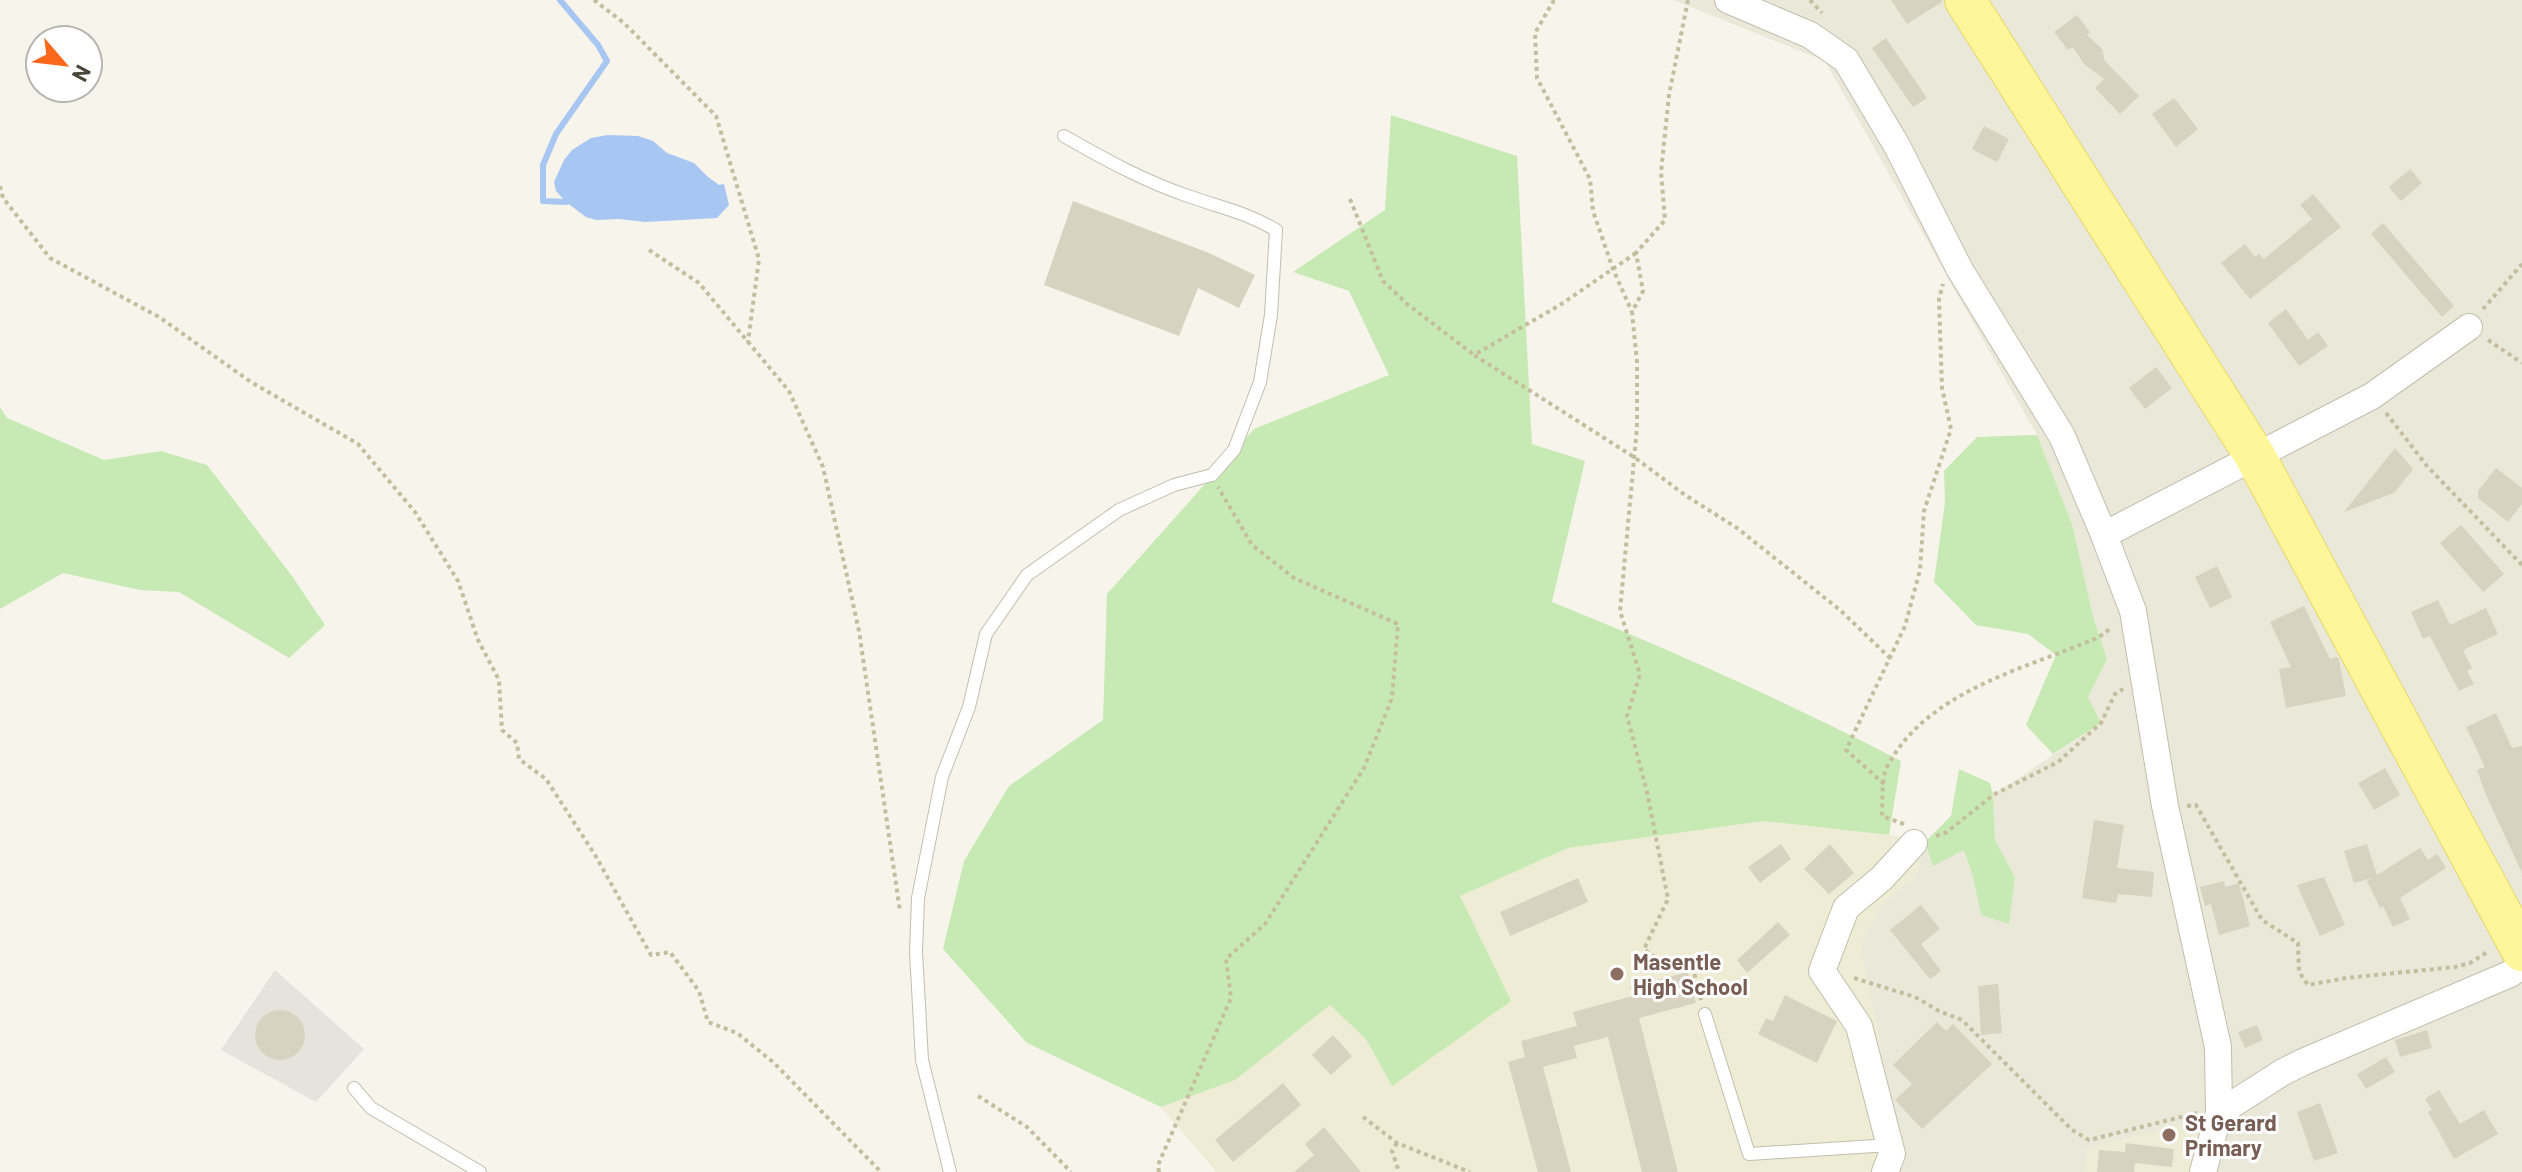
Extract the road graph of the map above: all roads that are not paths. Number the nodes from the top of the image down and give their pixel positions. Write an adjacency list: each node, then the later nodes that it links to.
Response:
1 (1728, 0): 6 (street)
2 (1972, 3): 5 (main road)
3 (1064, 136): 14 (lane)
4 (2469, 327): 5 (street)
5 (2255, 456): 6 (street); 8 (main road)
6 (2104, 535): 11 (street)
7 (1914, 843): 12 (street)
8 (2518, 964): 11 (street)
9 (1705, 1014): 12 (lane)
10 (354, 1088): 13 (lane)
11 (2219, 1110): 16 (street)
12 (1890, 1145): 15 (street)
13 (480, 1172)
14 (950, 1172)
15 (1885, 1172)
16 (2203, 1172)

